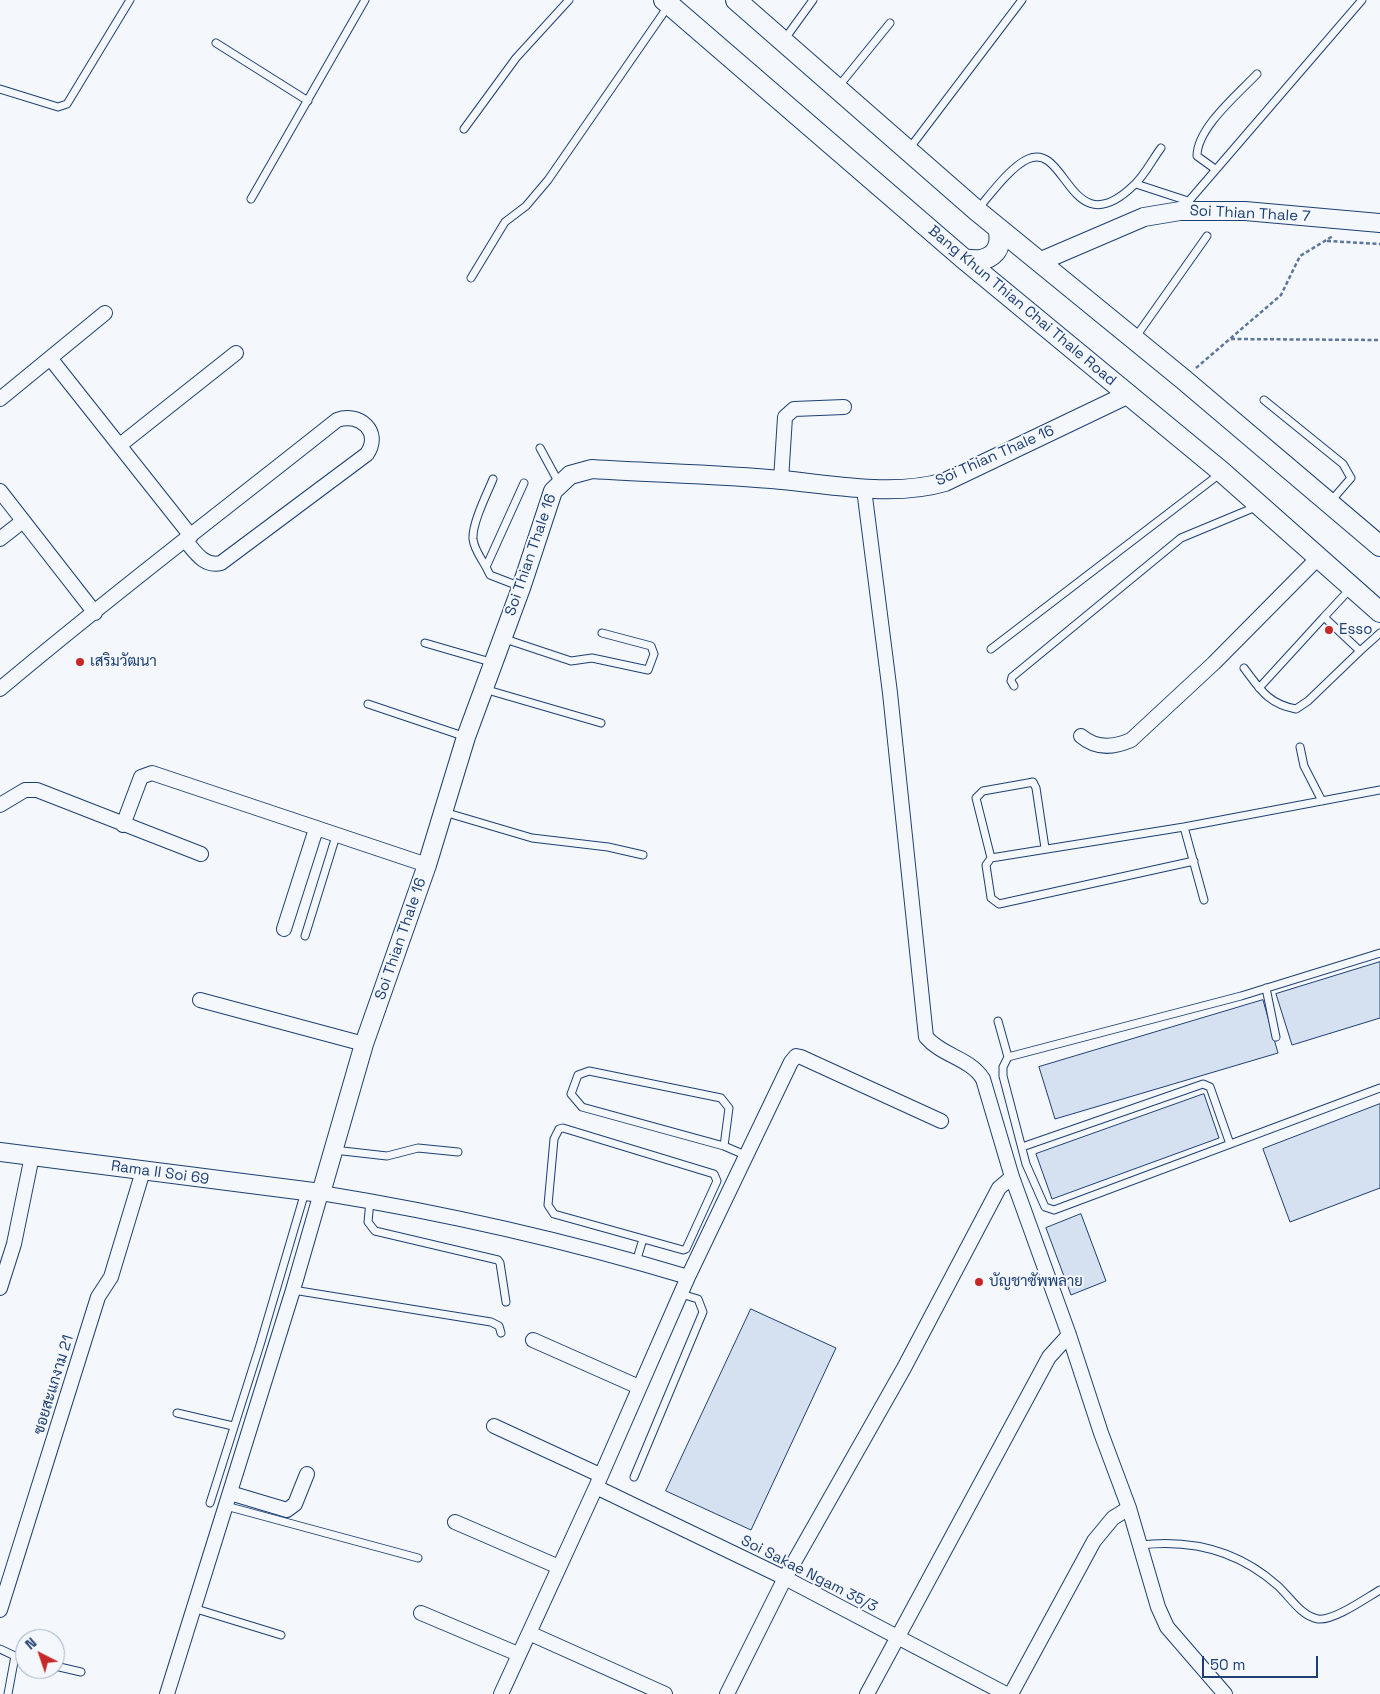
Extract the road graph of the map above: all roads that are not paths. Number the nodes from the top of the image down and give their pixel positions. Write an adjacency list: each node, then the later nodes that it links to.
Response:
1 (130, 0): 13 (lane)
2 (365, 0): 15 (lane)
3 (569, 0): 16 (lane)
4 (736, 0): 10 (main road)
5 (813, 0): 10 (lane)
6 (1022, 0): 18 (lane)
7 (1362, 0): 19 (lane)
8 (666, 2): 27 (main road, Bang Khun Thian Chai Thale Road); 29 (lane)
9 (890, 23): 14 (lane)
10 (782, 42): 14 (main road)
11 (216, 43): 15 (lane)
12 (1257, 74): 19 (lane)
13 (0, 89)
14 (836, 90): 18 (main road)
15 (308, 101): 21 (lane)
16 (464, 129)
17 (1161, 148): 20 (lane)
18 (908, 151): 23 (main road)
19 (1215, 169): 22 (lane)
20 (1136, 184): 22 (lane); 23 (lane)
21 (251, 199)
22 (1184, 206): 24 (street, Soi Thian Thale 7); 28 (street, Soi Thian Thale 7)
23 (976, 210): 25 (main road)
24 (1380, 223)
25 (998, 228): 27 (main road); 28 (main road)
26 (1208, 236): 31 (lane)
27 (964, 259): 34 (main road, Bang Khun Thian Chai Thale Road)
28 (1039, 262): 31 (main road)
29 (471, 278)
30 (105, 313): 33 (street)
31 (1134, 340): 47 (main road)
32 (236, 353): 38 (street)
33 (50, 358): 35 (street); 38 (street)
34 (1129, 394): 40 (main road, Bang Khun Thian Chai Thale Road); 45 (street, Soi Thian Thale 16)
35 (0, 398)
36 (1264, 400): 47 (lane)
37 (844, 407): 42 (street)
38 (120, 445): 50 (street)
39 (540, 448): 44 (lane)
40 (1222, 472): 48 (main road, Bang Khun Thian Chai Thale Road); 64 (lane)
41 (493, 479): 54 (lane)
42 (781, 480): 44 (street, Soi Thian Thale 16); 45 (street, Soi Thian Thale 16)
43 (524, 483): 54 (lane)
44 (559, 483): 56 (street, Soi Thian Thale 16)
45 (864, 488): 112 (street)
46 (0, 491): 49 (street)
47 (1330, 503): 52 (main road)
48 (1260, 506): 53 (main road, Bang Khun Thian Chai Thale Road); 68 (lane)
49 (23, 521): 51 (street); 57 (street)
50 (188, 538): 50 (street); 57 (street)
51 (0, 539)
52 (1378, 542)
53 (1318, 558): 55 (main road, Bang Khun Thian Chai Thale Road); 74 (street)
54 (486, 567): 56 (lane)
55 (1352, 587): 58 (main road, Bang Khun Thian Chai Thale Road); 59 (lane)
56 (521, 588): 62 (street, Soi Thian Thale 16)
57 (95, 612): 71 (street)
58 (1380, 612)
59 (1324, 617): 65 (lane); 70 (lane)
60 (602, 633): 62 (lane)
61 (1380, 633): 65 (lane)
62 (502, 638): 66 (street, Soi Thian Thale 16)
63 (425, 643): 66 (lane)
64 (991, 649)
65 (1360, 651): 70 (lane)
66 (494, 663): 69 (street, Soi Thian Thale 16)
67 (1244, 668): 70 (lane)
68 (1014, 686)
69 (484, 688): 73 (lane); 75 (street, Soi Thian Thale 16)
70 (1259, 688)
71 (0, 689)
72 (368, 704): 75 (lane)
73 (601, 723)
74 (1081, 736)
75 (466, 737): 80 (street, Soi Thian Thale 16)
76 (1300, 747): 78 (lane)
77 (1380, 790): 78 (lane)
78 (1322, 801): 82 (lane)
79 (0, 805): 81 (street)
80 (444, 812): 87 (lane); 90 (street, Soi Thian Thale 16)
81 (123, 824): 83 (street); 86 (street)
82 (1184, 827): 85 (lane); 89 (lane)
83 (316, 829): 84 (street); 92 (street)
84 (336, 836): 90 (street); 93 (lane)
85 (1045, 848): 88 (lane); 88 (lane)
86 (201, 854)
87 (643, 855)
88 (991, 858): 89 (lane)
89 (1194, 861): 91 (lane)
90 (427, 865): 99 (street, Soi Thian Thale 16)
91 (1204, 900)
92 (284, 929)
93 (305, 936)
94 (1380, 953): 95 (lane)
95 (1266, 988): 98 (lane); 100 (lane)
96 (200, 1000): 99 (street)
97 (998, 1021): 100 (lane)
98 (1276, 1037)
99 (364, 1044): 106 (street, Soi Thian Thale 16)
100 (1008, 1057): 105 (lane)
101 (1380, 1088): 103 (lane)
102 (941, 1121): 109 (street)
103 (1230, 1144): 105 (lane); 105 (lane)
104 (724, 1146): 104 (lane); 109 (lane)
105 (1022, 1147)
106 (333, 1150): 108 (lane); 113 (street, Soi Thian Thale 16)
107 (0, 1152): 110 (street, Rama II Soi 69)
108 (458, 1152)
109 (745, 1155): 117 (street)
110 (32, 1156): 111 (street, Rama II Soi 69); 118 (street)
111 (143, 1171): 113 (street, Rama II Soi 69); 142 (street, ซอยสะแกงาม 21)
112 (1012, 1177): 123 (street); 139 (street)
113 (313, 1193): 114 (street); 119 (street); 127 (lane)
114 (370, 1201): 116 (street); 121 (lane)
115 (643, 1239): 115 (lane); 116 (lane)
116 (636, 1262): 117 (street)
117 (688, 1277): 120 (street)
118 (0, 1288)
119 (293, 1290): 122 (lane); 132 (street)
120 (681, 1294): 125 (street); 130 (lane)
121 (506, 1302)
122 (501, 1333)
123 (1069, 1335): 134 (street); 146 (street)
124 (533, 1340): 125 (street)
125 (639, 1388): 131 (street)
126 (178, 1413): 127 (lane)
127 (234, 1426): 133 (lane)
128 (494, 1426): 131 (street, Soi Sakae Ngam 35/3)
129 (307, 1474): 132 (street)
130 (634, 1477)
131 (598, 1481): 138 (street); 139 (street, Soi Sakae Ngam 35/3)
132 (228, 1500): 137 (lane); 141 (street)
133 (210, 1503)
134 (1129, 1508): 136 (street); 160 (street)
135 (455, 1522): 138 (street)
136 (1140, 1545): 140 (lane); 161 (street)
137 (418, 1558)
138 (559, 1567): 144 (street)
139 (785, 1578): 146 (street, Soi Sakae Ngam 35/3); 157 (street)
140 (1380, 1590)
141 (193, 1608): 145 (lane); 154 (street)
142 (0, 1610)
143 (421, 1613): 148 (street)
144 (529, 1633): 148 (street); 156 (street)
145 (280, 1635)
146 (897, 1638): 158 (street); 159 (street, Soi Sakae Ngam 35/3)
147 (0, 1648): 149 (lane)
148 (518, 1654): 155 (street)
149 (15, 1656)
150 (15, 1661): 153 (lane)
151 (65, 1668): 152 (lane)
152 (81, 1672)
153 (8, 1694)
154 (167, 1694)
155 (501, 1694)
156 (665, 1694)
157 (727, 1694)
158 (867, 1694)
159 (1006, 1694)
160 (1011, 1694)
161 (1225, 1694)

